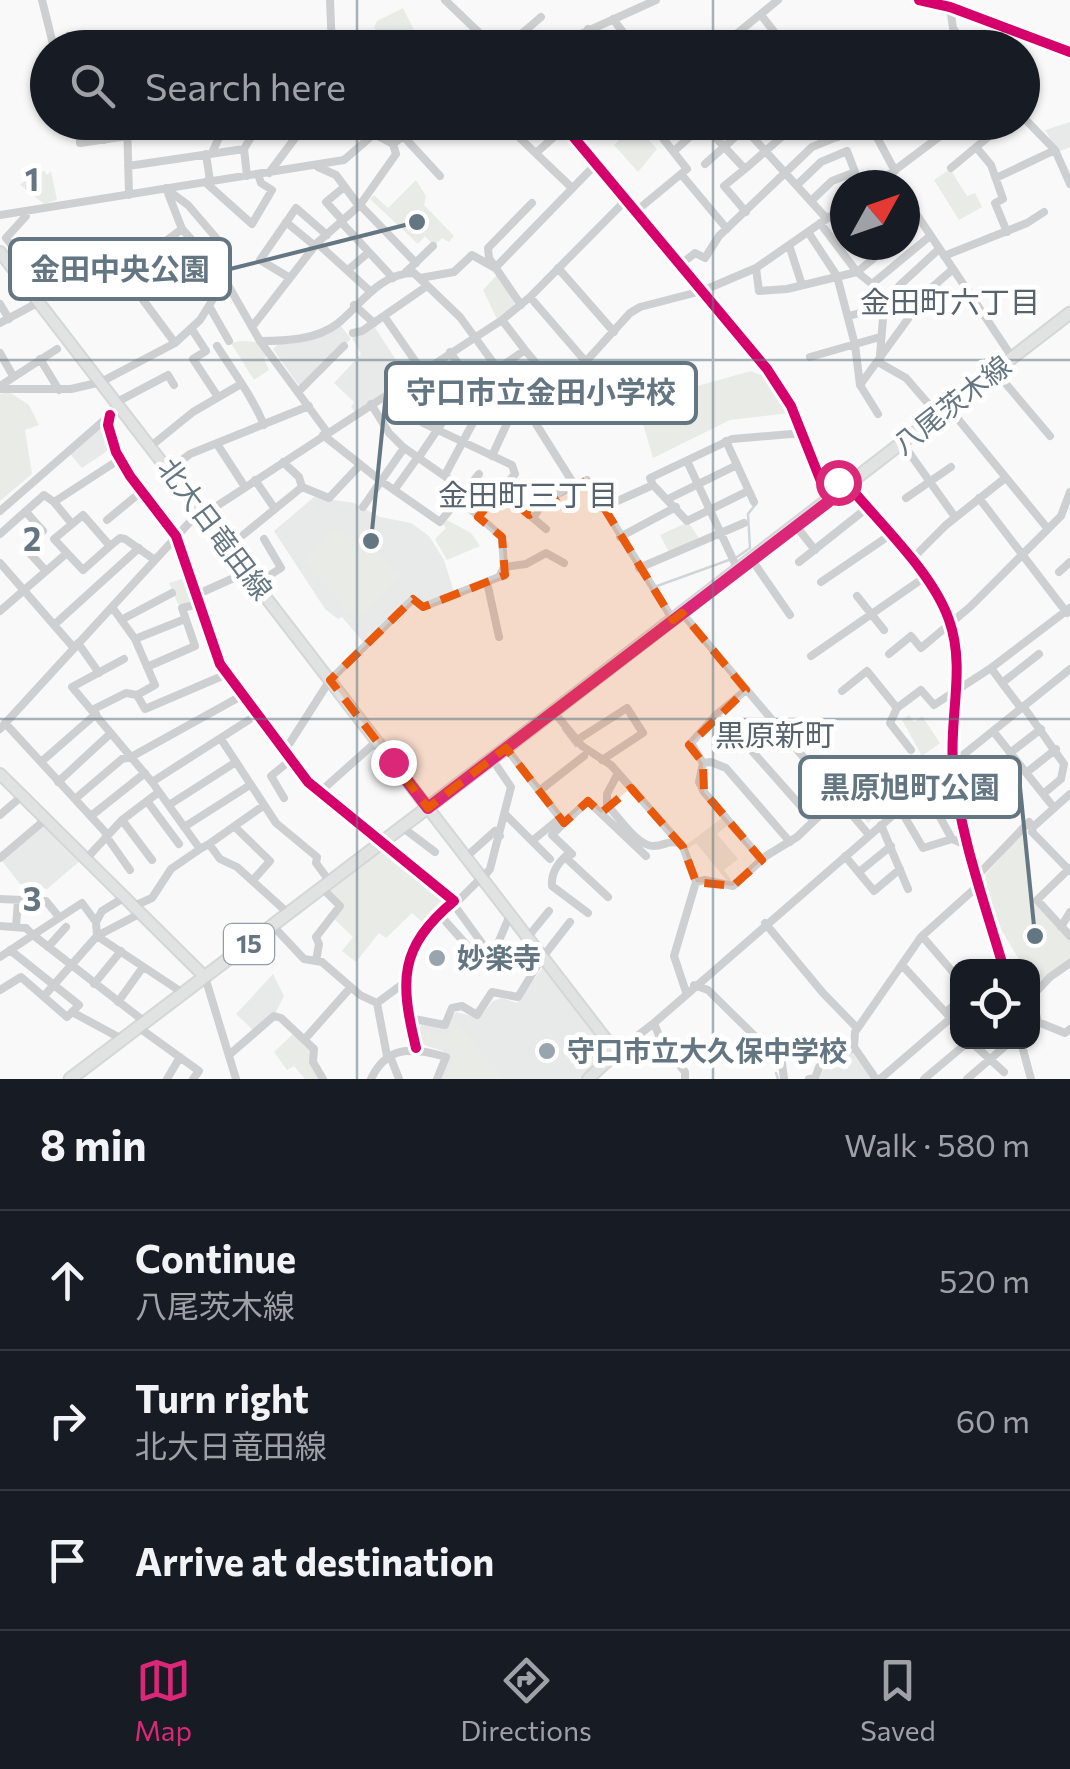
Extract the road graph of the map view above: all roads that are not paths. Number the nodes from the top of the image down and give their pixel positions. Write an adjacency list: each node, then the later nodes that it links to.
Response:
1 (42, 0): 11 (street)
2 (330, 0): 12 (street)
3 (444, 0): 13 (street)
4 (656, 0): 10 (street)
5 (778, 0): 8 (street)
6 (924, 1): 7 (main road)
7 (950, 7): 19 (street); 20 (main road)
8 (761, 15): 17 (street); 18 (street)
9 (541, 17): 14 (street)
10 (613, 20): 15 (street); 16 (street)
11 (50, 30)
12 (331, 30)
13 (476, 30)
14 (526, 30)
15 (588, 30)
16 (621, 30)
17 (741, 30)
18 (773, 30)
19 (954, 30)
20 (1011, 30)
21 (1040, 41): 22 (main road)
22 (1070, 52)
23 (1040, 135): 52 (street)
24 (80, 140): 25 (street)
25 (104, 140)
26 (127, 140): 58 (street)
27 (216, 140): 55 (street)
28 (249, 140): 50 (street)
29 (293, 140): 64 (street)
30 (368, 140): 59 (street)
31 (386, 140): 47 (street)
32 (400, 140): 47 (street)
33 (407, 140): 68 (street)
34 (523, 140): 54 (street)
35 (548, 140): 54 (street)
36 (576, 140): 56 (street)
37 (665, 140): 53 (street)
38 (686, 140): 53 (street)
39 (718, 140): 48 (street)
40 (731, 140): 48 (street)
41 (758, 140): 51 (street)
42 (778, 140): 51 (street)
43 (830, 140): 65 (street)
44 (875, 140): 62 (street)
45 (935, 140): 63 (street)
46 (985, 140): 49 (street)
47 (394, 144): 80 (street)
48 (724, 147): 57 (street); 61 (street)
49 (976, 147): 60 (street); 69 (street)
50 (244, 149): 55 (street); 67 (street)
51 (767, 150): 61 (street); 65 (street)
52 (1055, 150): 69 (street); 72 (street)
53 (674, 151): 66 (street)
54 (536, 152): 75 (street)
55 (209, 154): 58 (street); 70 (street)
56 (596, 164): 75 (street); 77 (street)
57 (705, 164)
58 (128, 166): 76 (street)
59 (314, 166): 64 (street); 74 (street)
60 (950, 168)
61 (745, 169): 83 (street)
62 (890, 170)
63 (896, 170)
64 (269, 172): 67 (street)
65 (787, 172): 71 (street); 83 (street)
66 (681, 174): 82 (street); 92 (street)
67 (252, 175): 70 (street); 70 (street)
68 (440, 176)
69 (996, 178): 94 (street)
70 (207, 182): 73 (street)
71 (798, 184): 78 (street); 78 (street)
72 (1070, 184)
73 (166, 188): 76 (street); 91 (street); 97 (street)
74 (343, 188): 80 (street); 89 (street)
75 (571, 188): 107 (street)
76 (130, 195): 81 (street)
77 (625, 201): 82 (street); 108 (street)
78 (811, 201): 87 (street)
79 (532, 204): 107 (street)
80 (359, 206): 89 (street); 105 (street)
81 (25, 211): 85 (street); 113 (street)
82 (635, 212): 106 (street)
83 (746, 212): 92 (street)
84 (1044, 212): 94 (street)
85 (0, 215)
86 (830, 216): 87 (street)
87 (823, 220): 93 (street); 112 (street)
88 (920, 220): 96 (street)
89 (342, 221): 95 (street); 102 (street)
90 (286, 222): 95 (street); 98 (street); 116 (street)
91 (182, 229): 113 (street); 119 (street)
92 (727, 229): 106 (street)
93 (808, 232): 99 (street); 115 (street)
94 (1007, 232): 103 (street)
95 (327, 235): 98 (street)
96 (930, 236): 103 (street); 120 (street)
97 (218, 240)
98 (316, 245): 111 (street); 116 (street)
99 (789, 245): 109 (street); 122 (street)
100 (433, 246): 105 (street)
101 (0, 252): 126 (main road, 北大日竜田線)
102 (369, 252): 111 (street); 117 (street)
103 (942, 252): 110 (street); 131 (street)
104 (872, 260): 112 (street)
105 (416, 263): 114 (street)
106 (680, 265): 123 (street)
107 (495, 268): 118 (street); 129 (street)
108 (558, 268): 125 (street); 140 (street)
109 (756, 268): 122 (street); 123 (street)
110 (953, 269): 155 (street); 156 (street)
111 (348, 270): 124 (street)
112 (857, 272): 115 (street); 120 (street)
113 (123, 273): 146 (street)
114 (405, 273): 117 (street); 118 (street)
115 (837, 276): 122 (street); 134 (street)
116 (290, 278): 138 (street)
117 (392, 278): 124 (street)
118 (420, 278): 121 (street)
119 (225, 280): 130 (street); 138 (street)
120 (872, 284): 131 (street)
121 (428, 286): 133 (street); 142 (street)
122 (802, 286)
123 (702, 290): 140 (street); 189 (street)
124 (371, 292): 128 (street)
125 (530, 297): 129 (street); 159 (street)
126 (40, 302): 136 (street); 165 (main road, 北大日竜田線)
127 (0, 304): 136 (street)
128 (354, 305): 137 (street); 144 (street)
129 (521, 305): 135 (street)
130 (209, 306): 139 (street); 145 (street)
131 (884, 306): 134 (street); 143 (street)
132 (1070, 313): 155 (main road, 八尾茨木線 / 15)
133 (384, 316): 137 (street); 161 (street)
134 (849, 316): 147 (street)
135 (502, 320): 142 (street); 151 (street)
136 (4, 321)
137 (374, 322): 141 (street)
138 (252, 327): 144 (street)
139 (191, 328): 146 (street); 176 (street)
140 (614, 332): 159 (street)
141 (353, 333)
142 (475, 335): 153 (street); 160 (street)
143 (880, 337): 147 (street); 156 (street)
144 (260, 341): 174 (street)
145 (229, 342)
146 (175, 343): 158 (street)
147 (855, 345): 154 (street); 168 (street)
148 (217, 346): 167 (street)
149 (344, 346): 174 (street)
150 (56, 349): 157 (street)
151 (525, 350): 160 (street); 175 (street)
152 (0, 352): 163 (street)
153 (450, 352): 161 (street); 164 (street)
154 (810, 356)
155 (1012, 357): 162 (main road, 八尾茨木線 / 15)
156 (879, 358): 168 (street); 183 (street)
157 (40, 359): 163 (street); 173 (street)
158 (140, 362): 165 (street); 166 (street)
159 (586, 362): 175 (street)
160 (498, 368): 170 (street)
161 (423, 370): 172 (street); 182 (street)
162 (996, 371): 183 (main road, 八尾茨木線 / 15); 191 (street)
163 (13, 376): 171 (street)
164 (470, 380)
165 (101, 382): 173 (street); 178 (main road, 北大日竜田線)
166 (153, 383): 169 (street); 178 (street)
167 (240, 384): 176 (street); 187 (street)
168 (860, 385): 185 (street)
169 (174, 386)
170 (512, 387): 177 (street); 184 (street)
171 (0, 388): 173 (street)
172 (395, 389): 179 (street); 188 (street)
173 (59, 390)
174 (299, 391): 180 (street)
175 (562, 394): 184 (street)
176 (218, 397): 196 (street)
177 (498, 398): 181 (street); 182 (street)
178 (119, 404): 186 (street); 196 (main road, 北大日竜田線)
179 (372, 404): 190 (street); 197 (street)
180 (309, 406): 187 (street); 190 (street)
181 (488, 406): 193 (street); 198 (street)
182 (452, 408): 188 (street)
183 (944, 412): 195 (main road, 八尾茨木線 / 15); 209 (street)
184 (548, 413): 215 (street)
185 (878, 414)
186 (110, 415): 200 (street); 236 (street)
187 (264, 424): 194 (street)
188 (438, 431): 193 (street); 199 (street)
189 (803, 433): 192 (street); 216 (street)
190 (325, 434): 202 (street); 203 (street)
191 (1050, 436)
192 (726, 441): 201 (street); 204 (street)
193 (463, 442): 198 (street); 208 (street)
194 (217, 444): 206 (street); 217 (street)
195 (903, 444): 211 (street); 216 (main road, 八尾茨木線 / 15)
196 (151, 446): 206 (main road, 北大日竜田線)
197 (404, 448): 199 (street); 212 (street)
198 (492, 456): 221 (street)
199 (418, 457): 208 (street); 219 (street)
200 (120, 459): 223 (street); 229 (street)
201 (687, 461): 213 (street); 214 (street)
202 (283, 462): 210 (street); 218 (street)
203 (360, 464): 212 (street); 218 (street)
204 (736, 466): 214 (street); 222 (street)
205 (951, 467): 211 (street)
206 (170, 470): 239 (main road, 北大日竜田線)
207 (480, 474): 220 (street)
208 (445, 475): 220 (street)
209 (1004, 479): 226 (street); 250 (street)
210 (255, 480): 217 (street); 235 (street)
211 (930, 481): 225 (street); 242 (street)
212 (381, 482): 219 (street); 231 (street)
213 (653, 485): 228 (street); 233 (street)
214 (698, 485): 228 (street); 237 (street)
215 (575, 486): 233 (street); 243 (street)
216 (849, 486): 234 (street); 247 (main road, 八尾茨木線 / 15)
217 (245, 487): 239 (street)
218 (302, 487): 235 (street)
219 (395, 489): 227 (street)
220 (466, 490): 227 (street)
221 (501, 491): 241 (street); 243 (street)
222 (748, 491): 230 (street); 237 (street)
223 (142, 492): 244 (street); 255 (street)
224 (1070, 492): 240 (street)
225 (906, 498)
226 (979, 498): 242 (street); 262 (street)
227 (458, 499): 241 (street)
228 (668, 499): 232 (street)
229 (54, 502): 238 (street); 246 (street)
230 (754, 502)
231 (363, 507)
232 (676, 507): 237 (street); 256 (street)
233 (602, 508): 256 (street)
234 (867, 508): 254 (street); 260 (street)
235 (275, 509): 253 (street)
236 (0, 510)
237 (710, 510): 252 (street)
238 (26, 512): 251 (street); 273 (street)
239 (202, 513): 255 (street); 274 (main road, 北大日竜田線)
240 (1061, 516): 248 (street); 250 (street)
241 (478, 517): 270 (street)
242 (955, 517): 265 (street)
243 (532, 518): 249 (street)
244 (107, 520)
245 (744, 523): 252 (street)
246 (72, 524): 258 (street); 261 (street)
247 (796, 526): 260 (street); 264 (main road, 八尾茨木線 / 15)
248 (1070, 526)
249 (546, 529)
250 (1048, 529): 262 (street)
251 (0, 534)
252 (722, 534): 271 (street); 272 (street)
253 (243, 535)
254 (890, 535): 265 (street); 278 (street)
255 (176, 536): 263 (street); 283 (street)
256 (620, 537): 271 (street)
257 (264, 539): 279 (street)
258 (110, 546): 259 (street); 261 (street)
259 (140, 548): 263 (street); 293 (street)
260 (814, 550): 266 (street)
261 (66, 553): 273 (street)
262 (1021, 556): 286 (street); 292 (street)
263 (155, 560): 284 (street)
264 (752, 560): 272 (main road, 八尾茨木線 / 15); 288 (street)
265 (911, 560): 276 (street)
266 (798, 562)
267 (1070, 562): 275 (street)
268 (564, 563): 270 (street)
269 (0, 564): 280 (street)
270 (504, 567): 277 (street)
271 (639, 568): 289 (street)
272 (738, 570): 289 (main road, 八尾茨木線 / 15)
273 (46, 571): 280 (street)
274 (246, 572): 279 (main road, 北大日竜田線); 283 (street)
275 (1058, 572)
276 (924, 577): 287 (street); 292 (street)
277 (487, 582): 295 (street); 309 (street)
278 (821, 582)
279 (256, 584): 309 (main road, 北大日竜田線)
280 (24, 590): 285 (street); 293 (street)
281 (172, 593): 291 (street)
282 (857, 596): 287 (street)
283 (198, 599): 290 (street); 308 (street)
284 (112, 607): 291 (street); 297 (street)
285 (0, 611)
286 (1068, 611): 304 (street)
287 (871, 614): 294 (street); 300 (street)
288 (790, 615)
289 (677, 616): 312 (street); 318 (main road, 八尾茨木線 / 15)
290 (184, 619): 296 (street); 301 (street)
291 (121, 620): 296 (street)
292 (951, 624): 298 (street); 311 (street)
293 (54, 625): 297 (street)
294 (884, 630)
295 (498, 637)
296 (135, 640): 303 (street)
297 (76, 646): 307 (street); 322 (street)
298 (888, 654)
299 (1039, 654): 310 (street)
300 (811, 656)
301 (168, 658): 303 (street); 306 (street)
302 (124, 659): 307 (street)
303 (147, 667): 314 (street)
304 (991, 668): 310 (street); 311 (street)
305 (1070, 669): 316 (street)
306 (174, 670)
307 (99, 673): 319 (street)
308 (227, 674): 314 (street); 315 (street)
309 (330, 680): 328 (main road, 北大日竜田線); 330 (street)
310 (1002, 683): 316 (street)
311 (956, 689): 317 (street); 341 (street)
312 (746, 690): 321 (street); 359 (street)
313 (842, 691): 317 (street)
314 (138, 695): 319 (street)
315 (243, 695): 320 (street); 335 (street)
316 (1022, 707): 323 (street); 324 (street)
317 (896, 708): 332 (street)
318 (553, 711): 327 (street); 329 (main road, 八尾茨木線 / 15)
319 (94, 712): 325 (street); 339 (street)
320 (258, 714): 326 (street); 330 (street)
321 (714, 718): 343 (street); 376 (street)
322 (2, 726): 339 (street)
323 (1041, 729): 331 (street); 333 (street)
324 (992, 731): 333 (street); 341 (street)
325 (111, 733): 335 (street); 349 (street)
326 (221, 739): 340 (street); 350 (street)
327 (577, 740): 338 (street); 338 (street)
328 (377, 741): 354 (street); 367 (main road, 北大日竜田線)
329 (506, 748): 337 (main road, 八尾茨木線 / 15); 355 (street)
330 (286, 749): 336 (street)
331 (1056, 749): 342 (street); 347 (street)
332 (910, 750)
333 (1010, 753): 347 (street)
334 (584, 756): 355 (street)
335 (132, 757): 345 (street); 360 (street)
336 (292, 759): 354 (street); 358 (street)
337 (492, 759): 367 (main road, 八尾茨木線 / 15); 372 (street)
338 (602, 760): 346 (street)
339 (41, 762): 349 (street)
340 (236, 762): 351 (street); 365 (street)
341 (953, 762): 352 (street); 362 (street)
342 (1067, 762): 356 (street)
343 (703, 763): 388 (street); 403 (street)
344 (993, 772): 362 (street)
345 (145, 773): 350 (street); 371 (street)
346 (618, 773): 369 (street); 390 (street)
347 (1026, 773): 356 (street)
348 (0, 774): 357 (main road)
349 (58, 782): 360 (street)
350 (152, 782): 353 (street)
351 (250, 784): 366 (street); 380 (street)
352 (924, 788): 368 (street); 385 (street)
353 (159, 792): 363 (street); 365 (street)
354 (322, 792): 386 (street)
355 (540, 792): 375 (street)
356 (1043, 794): 364 (street)
357 (22, 796): 370 (street); 373 (main road)
358 (284, 798)
359 (838, 798): 376 (street); 383 (street)
360 (75, 799): 371 (street)
361 (1068, 799): 379 (street)
362 (958, 800): 393 (street)
363 (147, 801): 374 (street); 389 (street)
364 (1051, 804)
365 (168, 805): 380 (street)
366 (264, 806): 381 (street); 412 (street)
367 (428, 808): 378 (main road, 八尾茨木線 / 15); 399 (main road, 北大日竜田線)
368 (900, 808): 377 (street); 385 (street)
369 (605, 810): 375 (street); 390 (street); 397 (street)
370 (0, 814)
371 (91, 816): 382 (street)
372 (506, 816): 384 (street); 387 (street)
373 (46, 819): 395 (street); 400 (main road)
374 (122, 820): 382 (street); 402 (street)
375 (562, 821): 387 (street); 396 (street)
376 (814, 821): 388 (street)
377 (881, 825): 383 (street); 392 (street)
378 (402, 826): 386 (main road, 八尾茨木線 / 15); 394 (street)
379 (1034, 826): 405 (street); 409 (street)
380 (184, 827): 391 (street)
381 (234, 827): 391 (street); 410 (street)
382 (106, 834): 400 (street); 406 (street)
383 (869, 835): 398 (street)
384 (500, 836): 399 (street); 408 (street)
385 (952, 838): 393 (street)
386 (382, 842): 412 (main road, 八尾茨木線 / 15); 417 (street)
387 (532, 842): 401 (street)
388 (790, 842): 403 (street)
389 (179, 844)
390 (680, 844): 411 (street)
391 (205, 846): 410 (street); 418 (street)
392 (890, 846): 404 (street); 407 (street)
393 (970, 846): 409 (street)
394 (435, 852)
395 (1, 854)
396 (569, 854): 414 (street); 420 (street)
397 (646, 856)
398 (845, 856): 407 (street); 428 (street)
399 (466, 857): 408 (main road, 北大日竜田線)
400 (86, 858): 418 (main road)
401 (550, 859)
402 (152, 860)
403 (762, 860): 411 (street)
404 (900, 869): 407 (street); 413 (street)
405 (1070, 869): 433 (street)
406 (130, 870)
407 (858, 872)
408 (482, 878): 417 (street); 424 (main road, 北大日竜田線)
409 (979, 879): 436 (street); 445 (street)
410 (253, 880): 422 (street)
411 (696, 882): 460 (street)
412 (326, 885): 422 (main road, 八尾茨木線 / 15); 446 (street)
413 (908, 888)
414 (608, 898)
415 (0, 899): 416 (street)
416 (18, 900): 425 (street); 431 (street)
417 (453, 902): 423 (street); 443 (street)
418 (133, 905): 426 (street); 435 (street); 452 (main road)
419 (548, 912): 438 (street)
420 (588, 912)
421 (1070, 912): 433 (street)
422 (289, 914): 430 (main road, 八尾茨木線 / 15)
423 (439, 914): 443 (street); 453 (street)
424 (510, 915): 438 (main road, 北大日竜田線); 443 (street)
425 (59, 918): 426 (street); 434 (street)
426 (96, 922): 435 (street)
427 (570, 922): 444 (street)
428 (765, 923): 456 (street); 472 (street)
429 (0, 926): 431 (street)
430 (273, 926): 446 (street); 452 (main road, 八尾茨木線 / 15)
431 (16, 927): 434 (street)
432 (66, 927): 439 (street)
433 (1061, 927): 437 (street)
434 (33, 935): 439 (street); 440 (street)
435 (97, 936): 441 (street); 448 (street)
436 (922, 936): 449 (street); 451 (street)
437 (1070, 936)
438 (527, 938): 444 (main road, 北大日竜田線)
439 (48, 946): 448 (street)
440 (10, 950): 442 (street); 455 (street)
441 (120, 951): 450 (street); 454 (street)
442 (0, 956)
443 (492, 957)
444 (542, 958): 468 (street); 482 (main road, 北大日竜田線)
445 (1001, 959)
446 (316, 961): 457 (street)
447 (1070, 964): 458 (street)
448 (71, 965): 454 (street); 455 (street)
449 (902, 965): 467 (street); 472 (street)
450 (144, 966): 461 (street); 463 (street)
451 (950, 969)
452 (204, 978): 461 (main road, 八尾茨木線 / 15); 483 (street)
453 (404, 983): 464 (street); 468 (street)
454 (94, 984): 463 (street)
455 (54, 985): 462 (street); 465 (street)
456 (694, 985): 460 (street); 498 (street)
457 (351, 987): 464 (street); 475 (street)
458 (1040, 988)
459 (0, 990): 462 (street)
460 (686, 992): 469 (street)
461 (184, 993): 471 (main road, 八尾茨木線 / 15)
462 (44, 996): 465 (street)
463 (118, 1002): 471 (street)
464 (377, 1002): 484 (street)
465 (72, 1012): 474 (street)
466 (950, 1012): 467 (street)
467 (948, 1015): 500 (street)
468 (409, 1018): 477 (street)
469 (654, 1023): 482 (street); 497 (street)
470 (1040, 1023): 473 (street)
471 (142, 1025): 474 (main road, 八尾茨木線 / 15); 485 (street)
472 (857, 1028): 476 (street)
473 (1070, 1029)
474 (122, 1039): 488 (main road, 八尾茨木線 / 15)
475 (304, 1040): 483 (street); 492 (street)
476 (854, 1047): 499 (street); 500 (street)
477 (416, 1048): 484 (street); 495 (street)
478 (960, 1049): 501 (street)
479 (976, 1049): 486 (street)
480 (1001, 1049): 486 (street)
481 (1023, 1049): 503 (street)
482 (614, 1054): 496 (main road)
483 (230, 1055): 491 (street)
484 (388, 1056): 493 (street); 494 (street)
485 (180, 1057): 489 (street); 490 (street)
486 (990, 1058): 487 (street); 502 (street)
487 (1004, 1072)
488 (70, 1079)
489 (167, 1079)
490 (193, 1079)
491 (236, 1079)
492 (323, 1079)
493 (370, 1079)
494 (399, 1079)
495 (437, 1079)
496 (588, 1079)
497 (685, 1079)
498 (784, 1079)
499 (809, 1079)
500 (878, 1079)
501 (924, 1079)
502 (968, 1079)
503 (1030, 1079)

